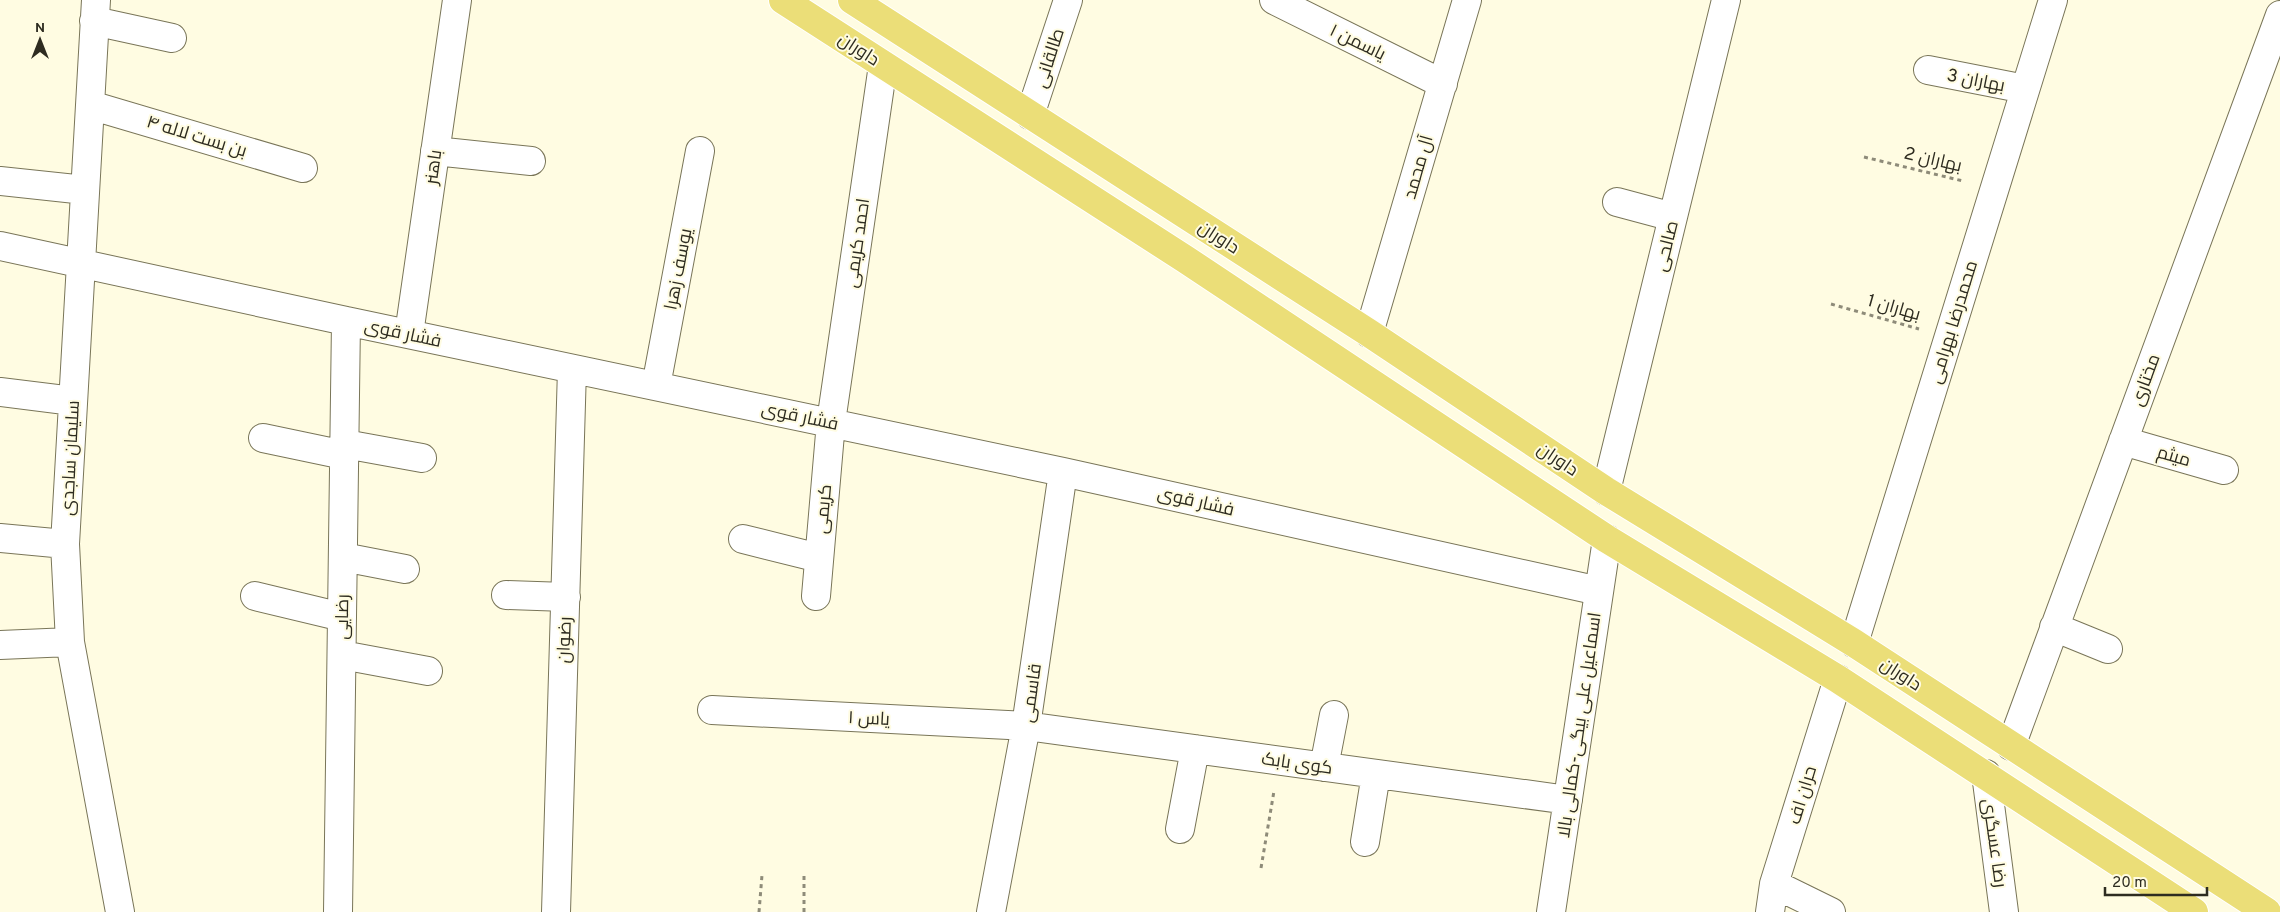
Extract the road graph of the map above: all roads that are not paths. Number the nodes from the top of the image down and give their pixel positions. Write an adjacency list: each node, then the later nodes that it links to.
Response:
1 (457, 0): 18 (street, باهنر)
2 (783, 0): 12 (main road, داوران)
3 (852, 0): 17 (main road, داوران)
4 (1068, 0): 17 (street, طالقانی)
5 (1274, 0): 14 (street, یاسمن ۱)
6 (1467, 0): 14 (street, آل محمد)
7 (1726, 0): 25 (street, صالحی)
8 (2053, 0): 15 (street, محمدرضا بهرامی)
9 (95, 10): 11 (street); 16 (street, سلیمان ساجدی)
10 (2280, 15): 39 (street, مختاری)
11 (172, 38)
12 (883, 65): 28 (main road, داوران); 37 (street, احمد کریمی)
13 (1928, 70): 15 (street, بهاران 3)
14 (1443, 84): 31 (street, آل محمد)
15 (2025, 89): 60 (street, محمدرضا بهرامی)
16 (90, 105): 21 (street, بن بست لاله ۴); 23 (street, سلیمان ساجدی)
17 (1030, 115): 26 (main road, داوران)
18 (435, 151): 20 (street); 32 (street, باهنر)
19 (700, 151): 34 (street, یوسف زهرا)
20 (531, 161)
21 (303, 168)
22 (0, 181): 23 (street)
23 (85, 190): 29 (street, سلیمان ساجدی)
24 (1617, 202): 25 (street)
25 (1673, 217): 44 (street, صالحی)
26 (1210, 231): 28 (main road); 31 (main road, داوران)
27 (0, 246): 29 (street, فشار قوی)
28 (1185, 259): 47 (main road, داوران)
29 (81, 264): 30 (street, فشار قوی); 36 (street, سلیمان ساجدی)
30 (346, 321): 32 (street, فشار قوی); 40 (street, رضایی)
31 (1369, 333): 44 (main road, داوران)
32 (409, 334): 33 (street, فشار قوی)
33 (572, 369): 34 (street, فشار قوی); 56 (street, رضوان)
34 (656, 386): 37 (street, فشار قوی)
35 (0, 392): 36 (street)
36 (73, 401): 48 (street, سلیمان ساجدی)
37 (831, 422): 43 (street, فشار قوی); 50 (street, کریمی)
38 (263, 438): 40 (street)
39 (2123, 441): 42 (street, میثم); 58 (street, مختاری)
40 (345, 449): 41 (street); 49 (street, رضایی)
41 (422, 458)
42 (2224, 470)
43 (1063, 472): 52 (street, فشار قوی); 68 (street, قاسمی)
44 (1606, 491): 60 (main road, داوران)
45 (0, 538): 48 (street)
46 (742, 539): 50 (street)
47 (1607, 539): 52 (street, اسماعیل علی بیگی-کمالی بالا); 65 (main road, داوران)
48 (65, 544): 59 (street, سلیمان ساجدی)
49 (343, 557): 51 (street); 57 (street, رضایی)
50 (819, 558): 55 (street, کریمی)
51 (405, 570)
52 (1599, 590): 74 (street, اسماعیل علی بیگی-کمالی بالا)
53 (506, 595): 56 (street)
54 (255, 596): 57 (street)
55 (816, 596)
56 (566, 597): 80 (street, رضوان)
57 (342, 617): 63 (street, رضایی)
58 (2054, 627): 62 (street); 69 (street, مختاری)
59 (70, 642): 61 (street); 78 (street, سلیمان ساجدی)
60 (1854, 643): 69 (main road, داوران)
61 (0, 645)
62 (2108, 649)
63 (342, 655): 64 (street); 79 (street, رضایی)
64 (428, 671)
65 (1838, 679): 73 (main road, داوران); 77 (street, حران اف)
66 (712, 710): 68 (street, یاس ۱)
67 (1334, 715): 71 (street)
68 (1026, 726): 70 (street, کوی بابک); 81 (street, قاسمی)
69 (2011, 746): 87 (main road, داوران)
70 (1195, 749): 71 (street, کوی بابک); 75 (street)
71 (1324, 767): 72 (street, کوی بابک)
72 (1376, 774): 74 (street, کوی بابک); 76 (street)
73 (1986, 774): 85 (street, رضا عسگری); 86 (main road, داوران)
74 (1568, 800): 82 (street, اسماعیل علی بیگی-کمالی بالا)
75 (1180, 829)
76 (1365, 842)
77 (1774, 884): 83 (street, حران اف); 84 (street)
78 (120, 912)
79 (338, 912)
80 (556, 912)
81 (991, 912)
82 (1551, 912)
83 (1770, 912)
84 (1831, 912)
85 (2004, 912)
86 (2194, 912)
87 (2267, 912)

